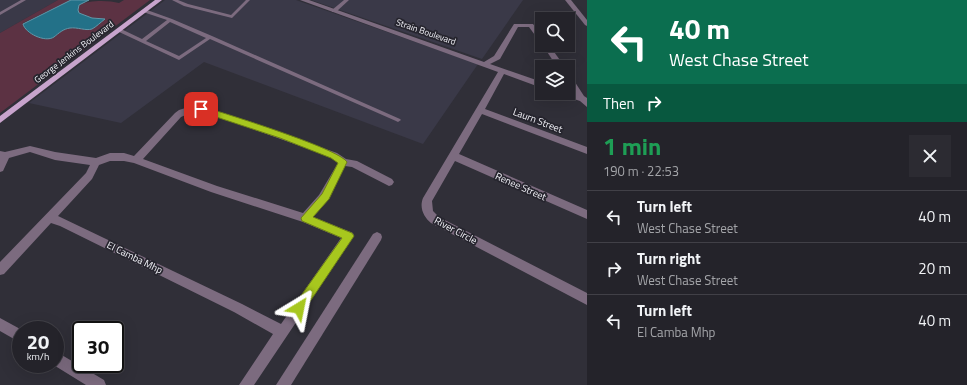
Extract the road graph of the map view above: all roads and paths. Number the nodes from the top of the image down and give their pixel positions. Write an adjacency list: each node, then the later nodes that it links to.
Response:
1 (24, 0): 10 (lane)
2 (159, 0): 8 (main road, George Jenkins Boulevard)
3 (174, 0): 4 (lane)
4 (248, 0)
5 (306, 0): 9 (street, Strain Boulevard)
6 (347, 0): 9 (lane)
7 (568, 0): 12 (street)
8 (145, 10): 11 (lane); 13 (main road, George Jenkins Boulevard)
9 (334, 11): 17 (street, Strain Boulevard)
10 (0, 14)
11 (170, 20): 15 (lane); 16 (lane)
12 (586, 20)
13 (119, 30): 16 (lane); 24 (main road, George Jenkins Boulevard)
14 (535, 31): 17 (street)
15 (210, 37): 16 (lane); 25 (lane)
16 (142, 41)
17 (485, 64): 18 (street, Strain Boulevard)
18 (502, 71): 19 (street, Strain Boulevard); 23 (street, River Circle)
19 (535, 83)
20 (575, 87): 22 (street)
21 (575, 97): 22 (street)
22 (585, 101)
23 (480, 110): 26 (street, Laurn Street); 28 (street, River Circle)
24 (0, 120)
25 (398, 120)
26 (587, 151)
27 (2, 155): 30 (street); 32 (street)
28 (454, 156): 34 (street, Renee Street); 39 (street, River Circle)
29 (136, 160): 30 (street); 31 (street); 36 (street)
30 (96, 162): 35 (street)
31 (343, 162): 33 (street); 36 (street)
32 (0, 168)
33 (389, 182)
34 (587, 215)
35 (50, 218): 38 (street); 42 (street, El Camba Mhp)
36 (305, 218): 42 (street)
37 (377, 237): 46 (street)
38 (0, 270)
39 (587, 299)
40 (0, 324): 41 (street)
41 (12, 331)
42 (282, 332): 45 (street)
43 (64, 364): 44 (street)
44 (99, 385)
45 (246, 385)
46 (283, 385)

